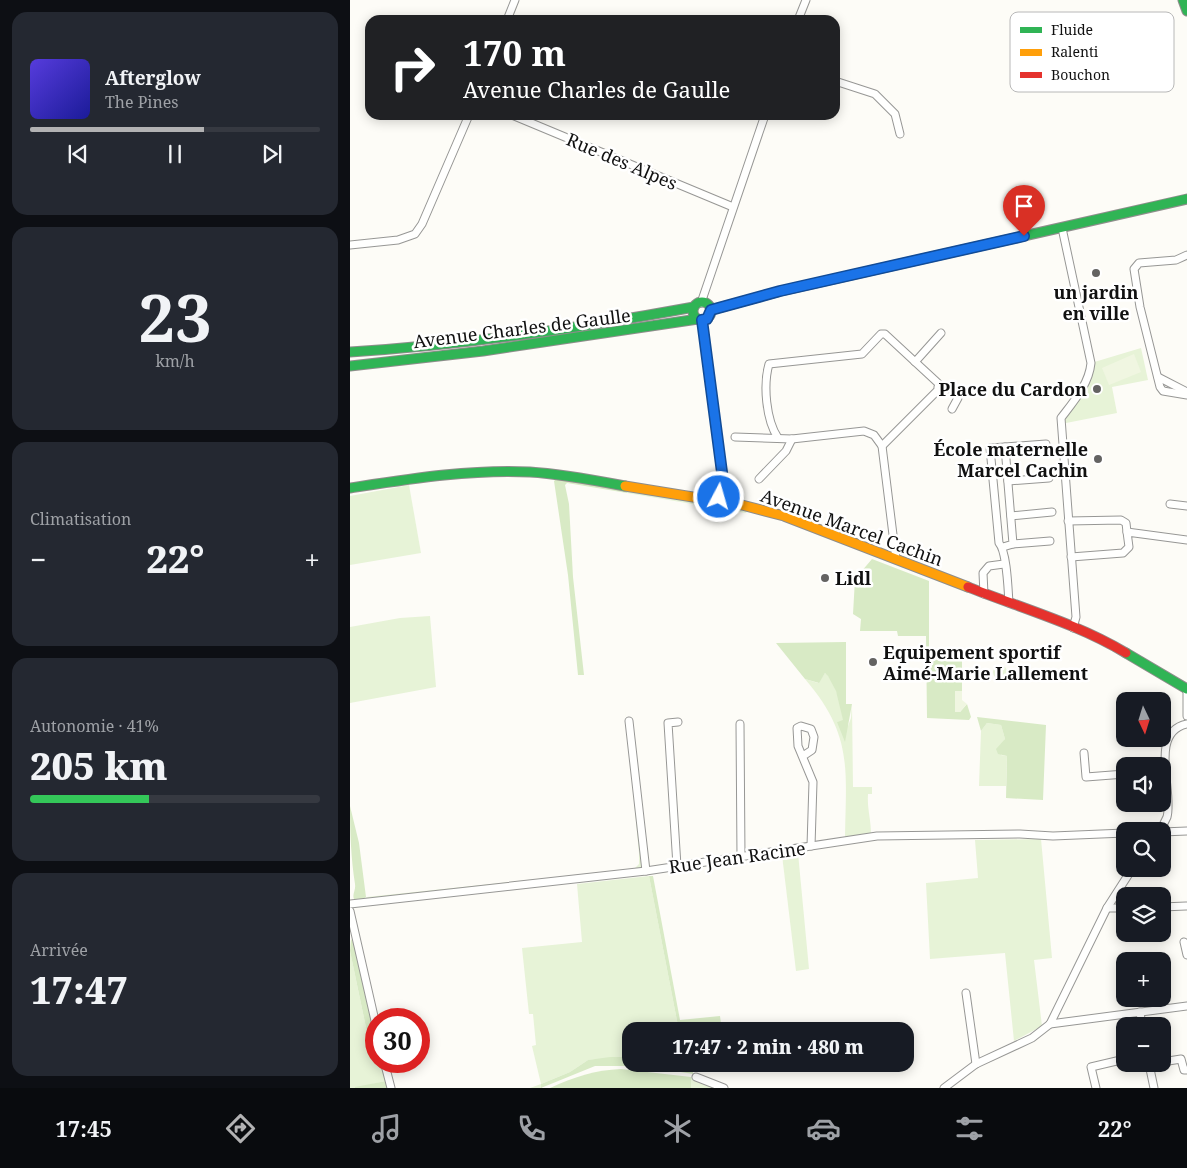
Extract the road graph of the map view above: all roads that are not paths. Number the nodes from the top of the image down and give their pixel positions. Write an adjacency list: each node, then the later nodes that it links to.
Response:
1 (515, 0): 5 (street)
2 (806, 0): 6 (street)
3 (1183, 0): 4 (main road)
4 (1187, 11)
5 (509, 15)
6 (800, 15)
7 (840, 83): 11 (street)
8 (466, 120): 15 (street)
9 (524, 120): 13 (street, Rue des Alpes)
10 (763, 120): 13 (street)
11 (900, 134)
12 (1185, 200): 14 (main road)
13 (733, 207): 17 (street)
14 (1062, 228): 18 (main road); 45 (street)
15 (350, 245)
16 (1187, 255): 26 (street)
17 (698, 305): 18 (main road); 19 (main road); 21 (main road, Avenue Charles de Gaulle)
18 (711, 310): 19 (main road)
19 (700, 319): 25 (main road, Avenue Charles de Gaulle); 40 (street)
20 (941, 333): 24 (street)
21 (382, 350): 22 (main road, Avenue Charles de Gaulle); 23 (main road, Avenue Charles de Gaulle)
22 (350, 352)
23 (350, 356)
24 (915, 362): 27 (street); 31 (street)
25 (350, 366)
26 (1158, 377): 28 (street); 28 (street)
27 (938, 387): 29 (street); 34 (street)
28 (1187, 394)
29 (952, 409)
30 (735, 437): 31 (street)
31 (778, 438): 32 (street)
32 (792, 439): 34 (street); 37 (street)
33 (1046, 444): 35 (street)
34 (882, 446): 52 (street)
35 (1005, 447): 38 (street); 50 (street)
36 (1049, 478): 38 (street)
37 (759, 479)
38 (1008, 481): 44 (street)
39 (350, 488): 40 (main road, Avenue Marcel Cachin)
40 (718, 501): 52 (main road, Avenue Marcel Cachin)
41 (1170, 504): 42 (street)
42 (1187, 506)
43 (1052, 512): 44 (street)
44 (1011, 516): 49 (street)
45 (1068, 521): 46 (street); 51 (street)
46 (1127, 532): 47 (street); 51 (street)
47 (1187, 540)
48 (1050, 541): 49 (street)
49 (1014, 544): 50 (street)
50 (1003, 547): 53 (street)
51 (1071, 557): 56 (street)
52 (896, 559): 54 (main road, Avenue Marcel Cachin)
53 (1004, 564): 54 (street); 55 (street)
54 (984, 594): 55 (main road, Avenue Marcel Cachin)
55 (1009, 603): 56 (main road, Avenue Marcel Cachin)
56 (1073, 628): 57 (main road, Avenue Marcel Cachin)
57 (1187, 691): 58 (street)
58 (1187, 716)
59 (629, 722): 73 (street)
60 (678, 722): 72 (street)
61 (740, 724): 71 (street)
62 (1187, 724): 65 (street)
63 (1084, 753): 66 (street)
64 (804, 756): 70 (street)
65 (1166, 757)
66 (1116, 775)
67 (1187, 831): 68 (street)
68 (1171, 832)
69 (1116, 833): 70 (street, Rue Jean Racine)
70 (810, 846): 71 (street, Rue Jean Racine)
71 (741, 856): 72 (street, Rue Jean Racine)
72 (677, 866): 73 (street, Rue Jean Racine)
73 (646, 871): 75 (street, Rue Jean Racine)
74 (1127, 877): 78 (street)
75 (350, 904)
76 (1186, 906): 77 (street)
77 (1171, 907)
78 (1107, 908): 79 (street); 88 (street)
79 (1116, 908)
80 (350, 911): 85 (street)
81 (1184, 942): 82 (street)
82 (1187, 956)
83 (966, 993): 91 (street)
84 (1187, 1006): 86 (street)
85 (372, 1008)
86 (1140, 1012): 87 (street); 88 (street)
87 (1141, 1017)
88 (1050, 1024): 91 (street)
89 (1116, 1061): 99 (street)
90 (1171, 1061): 92 (street)
91 (976, 1064): 98 (street)
92 (1187, 1070)
93 (1151, 1072): 100 (street)
94 (387, 1073): 96 (street)
95 (696, 1077): 97 (street)
96 (391, 1088)
97 (724, 1088)
98 (944, 1088)
99 (1096, 1088)
100 (1154, 1088)

